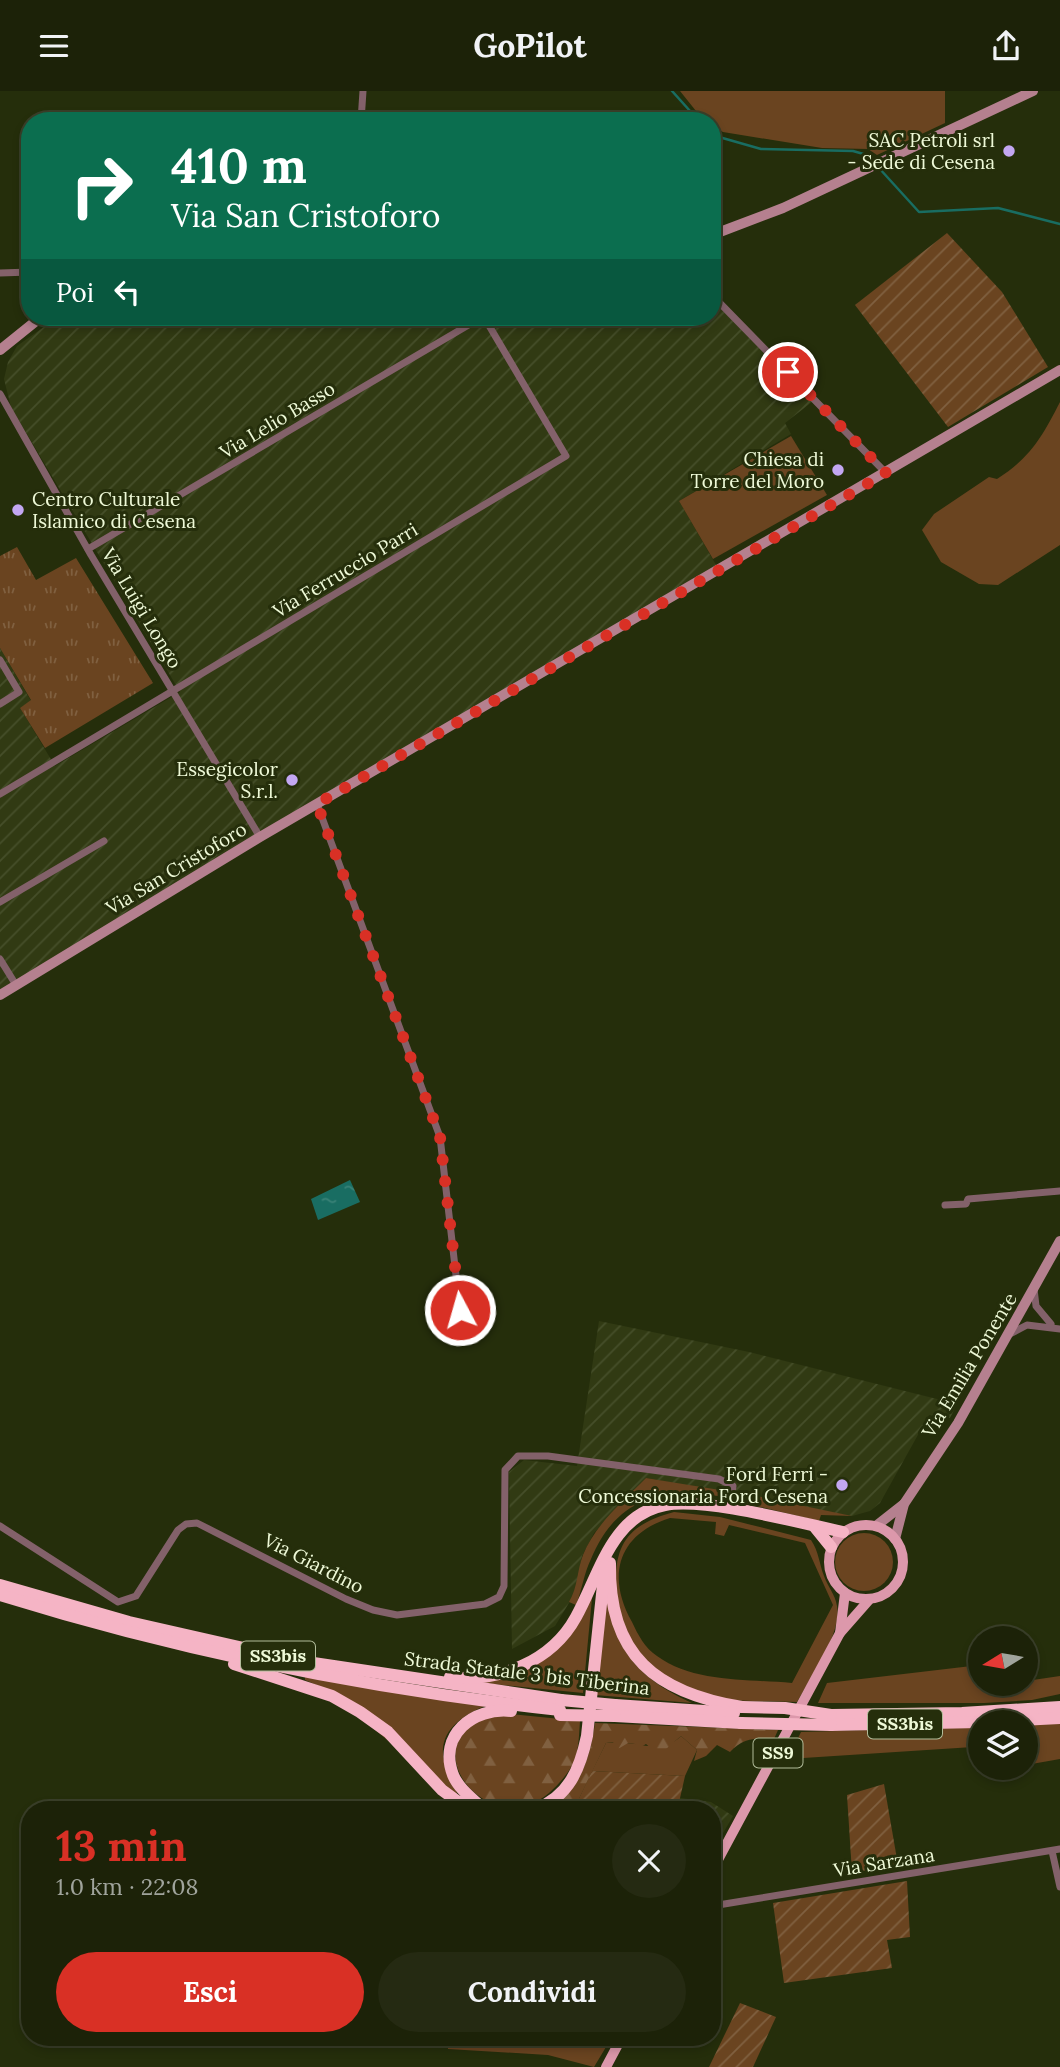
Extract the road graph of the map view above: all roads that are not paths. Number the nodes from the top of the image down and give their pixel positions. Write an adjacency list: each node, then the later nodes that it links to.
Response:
1 (363, 91): 3 (street)
2 (1033, 91): 4 (street)
3 (362, 112)
4 (721, 232)
5 (0, 273): 6 (street)
6 (21, 274)
7 (721, 304): 14 (street)
8 (29, 326): 11 (street)
9 (468, 326): 15 (street, Via Lelio Basso)
10 (488, 326): 17 (street, Via Ferruccio Parri)
11 (0, 349)
12 (1060, 370): 14 (street, Via San Cristoforo)
13 (0, 394): 15 (street, Via Luigi Longo)
14 (886, 473): 20 (street, Via San Cristoforo)
15 (88, 549): 17 (street, Via Luigi Longo)
16 (0, 660): 18 (street)
17 (173, 690): 19 (street, Via Ferruccio Parri); 21 (street, Via Luigi Longo)
18 (0, 704)
19 (0, 794)
20 (317, 804): 21 (street, Via San Cristoforo); 31 (street)
21 (260, 837): 25 (street, Via San Cristoforo)
22 (104, 841): 23 (street)
23 (0, 902)
24 (0, 959): 25 (street)
25 (16, 985): 26 (street, Via San Cristoforo)
26 (0, 995)
27 (1060, 1191): 28 (street)
28 (945, 1205)
29 (1060, 1241): 30 (street, Via Emilia Ponente)
30 (1034, 1289): 32 (street, Via Emilia Ponente); 33 (street)
31 (460, 1310)
32 (1022, 1311): 33 (street); 35 (street, Via Emilia Ponente)
33 (1043, 1322): 34 (street); 35 (street)
34 (1057, 1328)
35 (1010, 1334): 36 (street, Via Emilia Ponente)
36 (904, 1504): 40 (street, Via Emilia Ponente); 42 (street, Via Emilia Ponente)
37 (729, 1510): 38 (street, Via Giardino); 39 (highway); 43 (highway)
38 (0, 1526)
39 (814, 1526): 41 (highway); 44 (highway)
40 (876, 1526): 41 (main road); 42 (main road)
41 (843, 1532): 44 (main road)
42 (895, 1539): 48 (main road)
43 (611, 1546): 51 (highway); 54 (highway); 61 (highway)
44 (831, 1547): 46 (main road)
45 (0, 1585): 51 (highway, Strada Statale 3 bis Tiberina / SS3bis)
46 (845, 1593): 48 (main road); 49 (main road, SS9)
47 (0, 1595): 50 (highway, Strada Statale 3 bis Tiberina / SS3bis)
48 (869, 1600): 49 (main road, SS9)
49 (840, 1633): 63 (main road, SS9)
50 (198, 1650): 53 (highway, Strada Statale 3 bis Tiberina / SS3bis); 59 (highway)
51 (376, 1674): 53 (highway, Strada Statale 3 bis Tiberina / SS3bis)
52 (1060, 1707): 57 (highway, SS3bis)
53 (560, 1708): 54 (highway, Strada Statale 3 bis Tiberina / SS3bis, bridge); 60 (highway)
54 (741, 1714): 57 (highway, bridge)
55 (1060, 1718): 56 (highway, SS3bis)
56 (1038, 1719)
57 (831, 1720): 58 (highway, SS3bis)
58 (968, 1722)
59 (457, 1801)
60 (474, 1801)
61 (553, 1801)
62 (1056, 1850): 64 (street); 65 (street, Via Sarzana)
63 (721, 1854)
64 (1060, 1887)
65 (721, 1905)
66 (617, 2046): 67 (main road)
67 (606, 2067)

